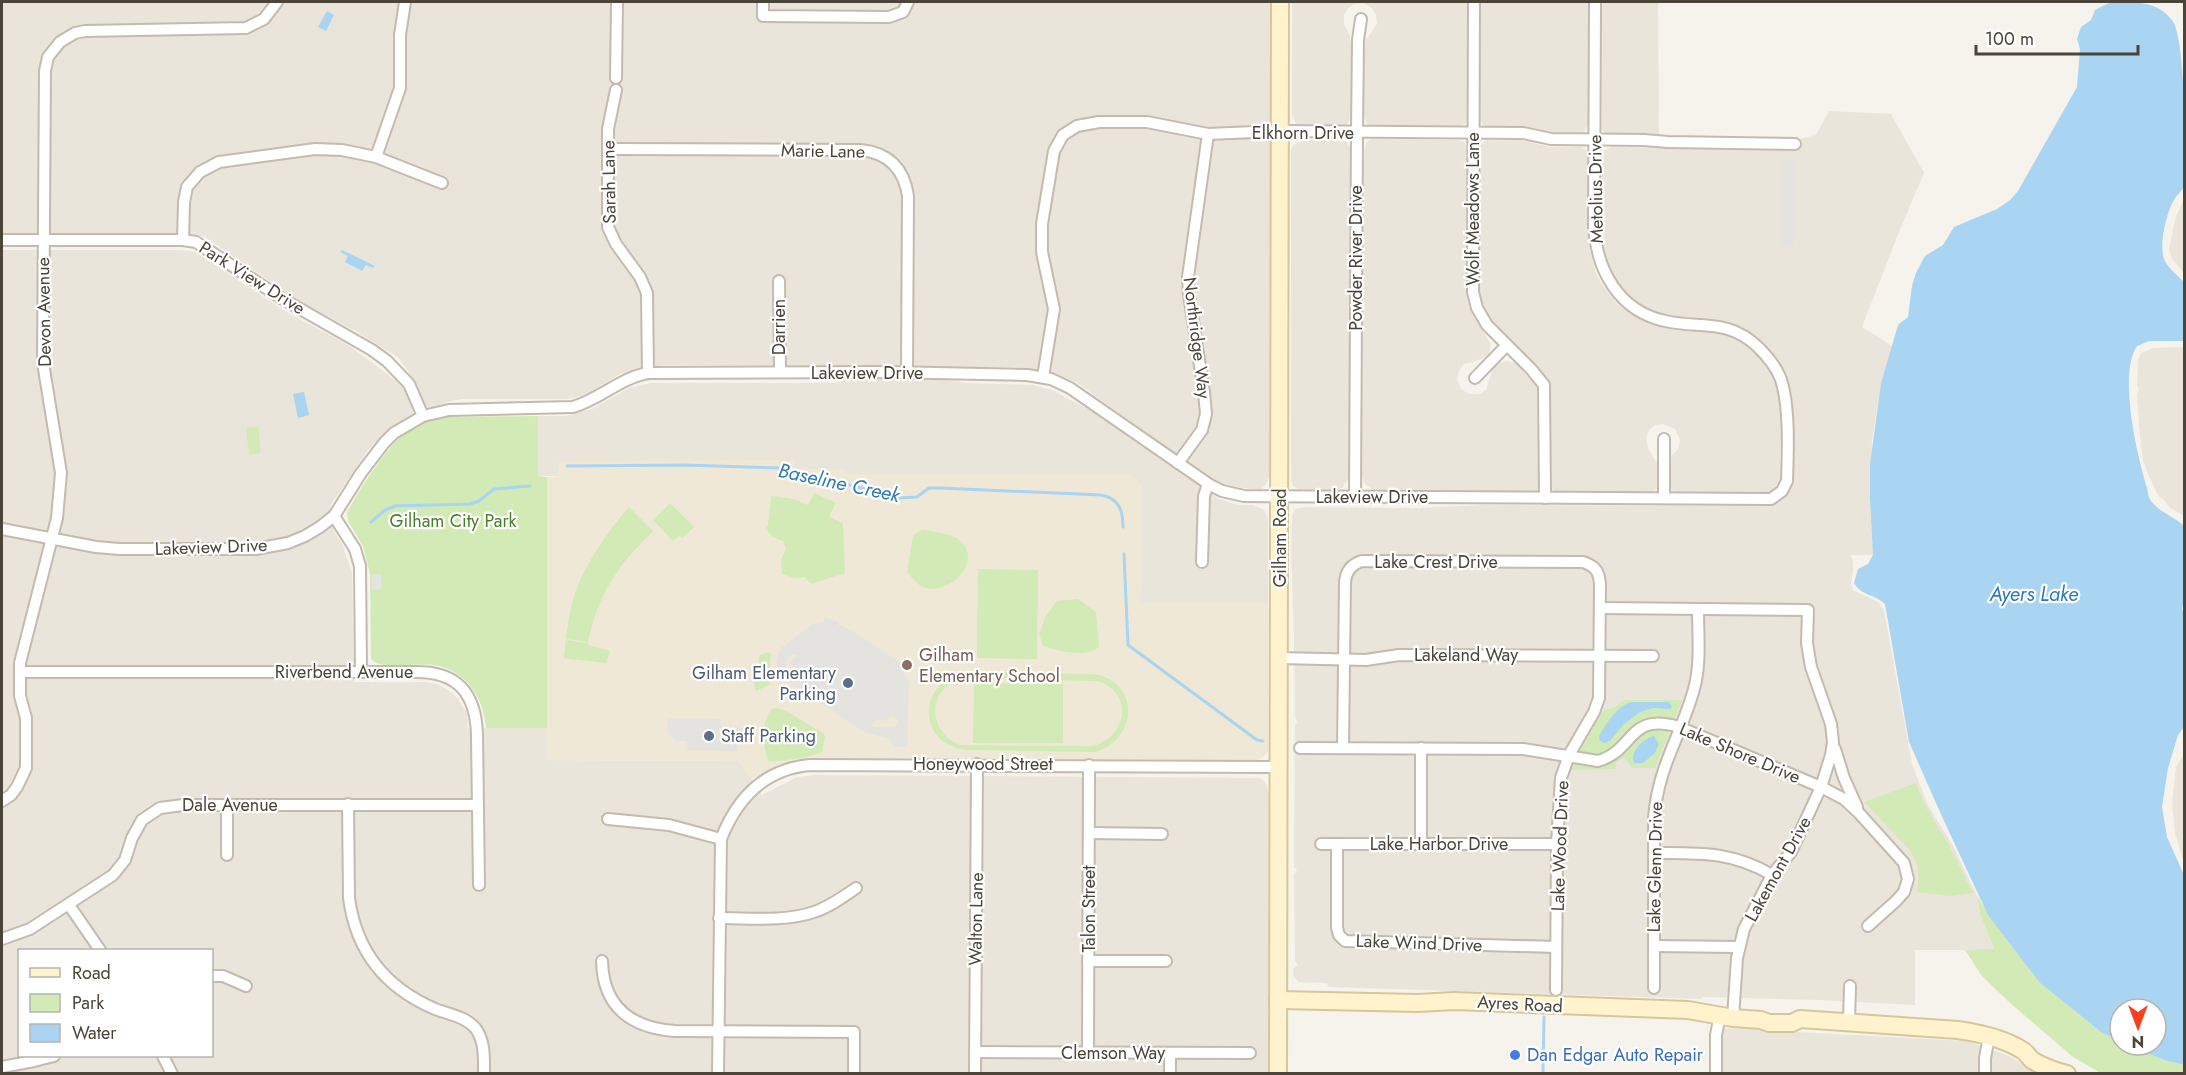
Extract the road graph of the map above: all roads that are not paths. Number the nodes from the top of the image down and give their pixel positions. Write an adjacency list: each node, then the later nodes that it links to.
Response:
1 (277, 2): 20 (street, Devon Avenue)
2 (405, 2): 17 (street)
3 (617, 2): 16 (street, Sarah Lane)
4 (763, 2): 5 (street)
5 (908, 2)
6 (1280, 2): 10 (street, Gilham Road)
7 (1474, 2): 12 (street, Wolf Meadows Lane)
8 (1595, 2): 14 (street, Metolius Drive)
9 (1360, 19): 11 (street, Powder River Drive)
10 (1280, 131): 11 (street, Elkhorn Drive); 13 (street, Elkhorn Drive); 33 (street, Gilham Road)
11 (1357, 132): 12 (street, Elkhorn Drive); 34 (street, Powder River Drive)
12 (1474, 133): 14 (street, Elkhorn Drive); 23 (street, Wolf Meadows Lane)
13 (1208, 134): 27 (street, Elkhorn Drive); 31 (street, Northridge Way)
14 (1595, 139): 15 (street, Elkhorn Drive); 37 (street, Metolius Drive)
15 (1795, 144)
16 (608, 149): 25 (street, Marie Lane); 26 (street, Sarah Lane)
17 (376, 157): 18 (street); 21 (street)
18 (441, 183)
19 (2, 240): 20 (street, Park View Drive)
20 (44, 240): 21 (street, Park View Drive); 40 (street, Devon Avenue)
21 (183, 240): 29 (street, Park View Drive)
22 (779, 281): 24 (street, Darrien)
23 (1506, 346): 28 (street); 35 (street, Wolf Meadows Lane)
24 (780, 372): 25 (street, Lakeview Drive); 26 (street, Lakeview Drive)
25 (907, 372): 27 (street, Lakeview Drive)
26 (648, 373): 29 (street, Lakeview Drive)
27 (1043, 377): 31 (street, Lakeview Drive)
28 (1475, 378)
29 (423, 416): 38 (street, Lakeview Drive)
30 (1664, 439): 36 (street)
31 (1178, 463): 32 (street, Lakeview Drive)
32 (1208, 484): 33 (street, Lakeview Drive); 41 (street)
33 (1280, 496): 34 (street, Lakeview Drive); 47 (street, Gilham Road)
34 (1355, 497): 35 (street, Lakeview Drive)
35 (1545, 498): 36 (street, Lakeview Drive)
36 (1664, 498): 37 (street, Lakeview Drive)
37 (1764, 500)
38 (333, 516): 40 (street, Lakeview Drive); 49 (street)
39 (2, 528): 40 (street, Lakeview Drive)
40 (52, 539): 50 (street, Devon Avenue)
41 (1202, 562)
42 (1595, 568): 43 (street, Lake Wood Drive); 48 (street, Lake Crest Drive)
43 (1601, 608): 44 (street, Lakemont Drive); 45 (street, Lake Wood Drive)
44 (1698, 609): 51 (street, Lake Glenn Drive); 52 (street, Lakemont Drive)
45 (1600, 656): 46 (street, Lakeland Way); 48 (street, Lakeland Way); 56 (street, Lake Wood Drive)
46 (1653, 656)
47 (1279, 658): 48 (street, Lakeland Way); 59 (street, Gilham Road)
48 (1344, 659): 54 (street, Lake Crest Drive)
49 (361, 671): 50 (street, Riverbend Avenue); 64 (street, Riverbend Avenue)
50 (20, 672): 61 (street, Devon Avenue)
51 (1679, 727): 56 (street, Lake Shore Drive); 60 (street, Lake Shore Drive); 74 (street, Lake Glenn Drive)
52 (1833, 742): 60 (street, Lakemont Drive); 65 (street)
53 (1300, 748): 54 (street, Lake Shore Drive)
54 (1343, 748): 55 (street, Lake Shore Drive)
55 (1421, 748): 56 (street, Lake Shore Drive); 72 (street)
56 (1569, 755): 73 (street, Lake Wood Drive)
57 (977, 764): 58 (street, Honeywood Street); 69 (street, Honeywood Street); 100 (street, Walton Lane)
58 (1089, 765): 59 (street, Honeywood Street); 67 (street, Talon Street)
59 (1279, 767): 95 (street, Gilham Road)
60 (1821, 788): 65 (street, Lake Shore Drive); 76 (street, Lakemont Drive)
61 (2, 801)
62 (348, 804): 63 (street, Dale Avenue); 64 (street, Dale Avenue); 109 (street)
63 (227, 805): 75 (street); 79 (street, Dale Avenue)
64 (478, 805): 77 (street, Riverbend Avenue)
65 (1859, 813): 81 (street, Lake Shore Drive)
66 (608, 819): 69 (street)
67 (1089, 833): 68 (street); 88 (street, Talon Street)
68 (1162, 834)
69 (721, 839): 80 (street, Honeywood Street)
70 (1321, 844): 71 (street, Lake Harbor Drive)
71 (1337, 844): 72 (street, Lake Harbor Drive); 84 (street, Lake Wind Drive)
72 (1421, 844): 73 (street, Lake Harbor Drive)
73 (1557, 844): 84 (street, Lake Wood Drive)
74 (1654, 853): 76 (street); 83 (street, Lake Glenn Drive)
75 (227, 855)
76 (1772, 875): 85 (street, Lakemont Drive)
77 (479, 885)
78 (856, 888): 80 (street)
79 (69, 905): 82 (street, Dale Avenue); 86 (street)
80 (719, 918): 98 (street, Honeywood Street)
81 (1868, 926)
82 (2, 939)
83 (1654, 946): 85 (street); 93 (street, Lake Glenn Drive)
84 (1556, 947): 94 (street, Lake Wood Drive)
85 (1739, 947): 96 (street, Lakemont Drive)
86 (99, 949)
87 (602, 961): 98 (street)
88 (1088, 961): 89 (street); 101 (street, Talon Street)
89 (1166, 961)
90 (213, 976): 91 (street)
91 (246, 986)
92 (1850, 986): 97 (street)
93 (1654, 988)
94 (1556, 990)
95 (1278, 1000): 96 (street, Ayres Road); 114 (street, Gilham Road)
96 (1726, 1017): 97 (street, Ayres Road); 115 (street, Lakemont Drive)
97 (1850, 1022): 99 (street, Ayres Road)
98 (718, 1031): 110 (street, Honeywood Street); 111 (street)
99 (1989, 1036): 107 (street, Ayres Road); 116 (street)
100 (975, 1052): 101 (street, Clemson Way); 112 (street, Walton Lane)
101 (1088, 1053): 102 (street, Clemson Way)
102 (1170, 1053): 103 (street, Clemson Way); 113 (street)
103 (1250, 1053)
104 (50, 1057): 106 (street)
105 (163, 1057): 108 (street)
106 (2, 1067)
107 (2066, 1073)
108 (171, 1074)
109 (484, 1074)
110 (718, 1074)
111 (854, 1074)
112 (975, 1074)
113 (1170, 1074)
114 (1278, 1074)
115 (1716, 1074)
116 (1984, 1074)

